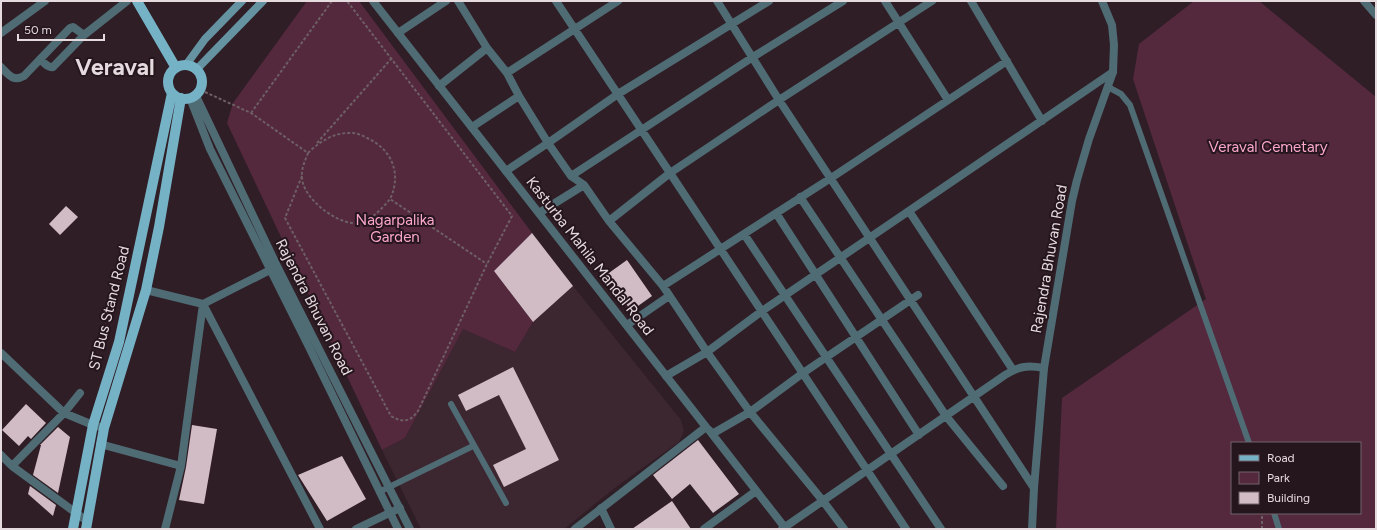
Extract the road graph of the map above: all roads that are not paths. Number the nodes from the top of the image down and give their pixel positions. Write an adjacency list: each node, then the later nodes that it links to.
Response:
1 (45, 1): 23 (street)
2 (127, 1): 25 (street)
3 (137, 1): 30 (main road)
4 (242, 1): 30 (main road)
5 (263, 1): 32 (main road)
6 (373, 1): 24 (street, Kasturba Mahila Mandal Road)
7 (446, 1): 24 (street)
8 (458, 1): 26 (street)
9 (556, 1): 22 (street)
10 (618, 1): 22 (street)
11 (717, 1): 21 (street)
12 (768, 1): 21 (street)
13 (843, 1): 27 (street)
14 (885, 1): 20 (street)
15 (932, 1): 20 (street)
16 (972, 1): 29 (street)
17 (1102, 1): 33 (street, Rajendra Bhuvan Road)
18 (1364, 1): 19 (street)
19 (1376, 15)
20 (899, 22): 41 (street); 42 (street)
21 (732, 24): 27 (street); 38 (street)
22 (574, 28): 34 (street); 38 (street)
23 (1, 33)
24 (398, 33): 35 (street, Kasturba Mahila Mandal Road)
25 (84, 35): 28 (street); 28 (street)
26 (487, 48): 34 (street); 35 (street)
27 (753, 57): 41 (street); 45 (street)
28 (40, 59): 31 (street)
29 (1007, 61): 42 (street); 43 (street)
30 (181, 66): 32 (main road); 37 (main road)
31 (1, 67)
32 (196, 70): 39 (main road)
33 (1113, 72): 36 (street, Rajendra Bhuvan Road); 43 (street)
34 (507, 73): 40 (street)
35 (439, 86): 44 (street, Kasturba Mahila Mandal Road)
36 (1108, 87): 78 (street, Rajendra Bhuvan Road); 93 (lane)
37 (172, 93): 39 (main road); 88 (main road, ST Bus Stand Road)
38 (618, 94): 45 (street); 46 (street)
39 (192, 95): 61 (street, Rajendra Bhuvan Road); 64 (main road, ST Bus Stand Road)
40 (519, 96): 44 (street); 46 (street)
41 (779, 100): 48 (street); 50 (street)
42 (948, 100): 50 (street)
43 (1042, 121): 53 (street)
44 (472, 127): 47 (street, Kasturba Mahila Mandal Road)
45 (642, 130): 48 (street); 49 (street)
46 (548, 143): 47 (street); 49 (street)
47 (506, 171): 54 (street, Kasturba Mahila Mandal Road)
48 (670, 173): 56 (street); 59 (street)
49 (571, 176): 51 (street)
50 (831, 178): 52 (street); 58 (street)
51 (584, 185): 54 (street); 56 (street)
52 (800, 197): 55 (street); 60 (street)
53 (909, 211): 58 (street); 79 (street)
54 (539, 213): 72 (street, Kasturba Mahila Mandal Road)
55 (776, 213): 57 (street); 62 (street)
56 (609, 221): 63 (street)
57 (744, 234): 59 (street); 65 (street)
58 (870, 238): 60 (street); 68 (street)
59 (720, 249): 63 (street); 70 (street)
60 (840, 258): 62 (street); 71 (street)
61 (274, 268): 69 (street); 74 (street, Rajendra Bhuvan Road)
62 (816, 274): 65 (street); 73 (street)
63 (663, 286): 67 (street)
64 (146, 290): 69 (street); 90 (main road, ST Bus Stand Road)
65 (785, 295): 70 (street); 77 (street)
66 (918, 295): 68 (street)
67 (669, 296): 72 (street); 75 (street)
68 (911, 300): 71 (street); 83 (street)
69 (203, 304): 99 (street); 117 (street)
70 (762, 311): 75 (street); 80 (street)
71 (882, 320): 73 (street); 87 (street)
72 (627, 326): 81 (street, Kasturba Mahila Mandal Road)
73 (856, 337): 77 (street); 92 (street)
74 (312, 345): 102 (street, Rajendra Bhuvan Road); 105 (street)
75 (707, 352): 81 (street); 85 (street)
76 (1, 353): 86 (street)
77 (826, 357): 80 (street); 96 (street)
78 (1044, 368): 79 (street); 103 (street, Rajendra Bhuvan Road)
79 (1013, 370): 83 (street)
80 (803, 373): 85 (street); 100 (street)
81 (666, 376): 89 (street, Kasturba Mahila Mandal Road)
82 (80, 393): 86 (street)
83 (975, 397): 87 (street); 103 (street)
84 (451, 404): 95 (lane)
85 (750, 412): 91 (street); 106 (street)
86 (64, 413): 88 (street); 98 (street)
87 (946, 416): 92 (street); 101 (street)
88 (93, 425): 90 (street); 111 (main road, ST Bus Stand Road)
89 (706, 427): 91 (street, Kasturba Mahila Mandal Road); 109 (street)
90 (104, 428): 94 (main road, ST Bus Stand Road)
91 (712, 434): 104 (street, Kasturba Mahila Mandal Road)
92 (919, 435): 96 (street)
93 (1249, 442)
94 (100, 444): 99 (street); 113 (main road, ST Bus Stand Road)
95 (473, 446): 102 (lane); 107 (lane)
96 (891, 454): 100 (street); 126 (street)
97 (1, 456): 98 (street)
98 (12, 466): 111 (street)
99 (180, 466): 116 (street)
100 (868, 471): 106 (street); 125 (street)
101 (1003, 486)
102 (389, 488): 105 (lane); 108 (street, Rajendra Bhuvan Road)
103 (1034, 488): 127 (street, Rajendra Bhuvan Road)
104 (756, 491): 114 (street, Kasturba Mahila Mandal Road); 123 (street)
105 (380, 492): 110 (street)
106 (822, 501): 114 (street); 124 (street)
107 (506, 503)
108 (400, 508): 110 (street); 120 (street, Rajendra Bhuvan Road)
109 (601, 508): 121 (street); 122 (street)
110 (389, 513): 118 (street); 119 (street)
111 (76, 514): 113 (street); 115 (main road, ST Bus Stand Road)
112 (1274, 514): 128 (lane)
113 (86, 525)
114 (784, 528)
115 (73, 529)
116 (165, 529)
117 (320, 529)
118 (356, 529)
119 (398, 529)
120 (410, 529)
121 (575, 529)
122 (612, 529)
123 (704, 529)
124 (844, 529)
125 (906, 529)
126 (941, 529)
127 (1032, 529)
128 (1280, 529)

